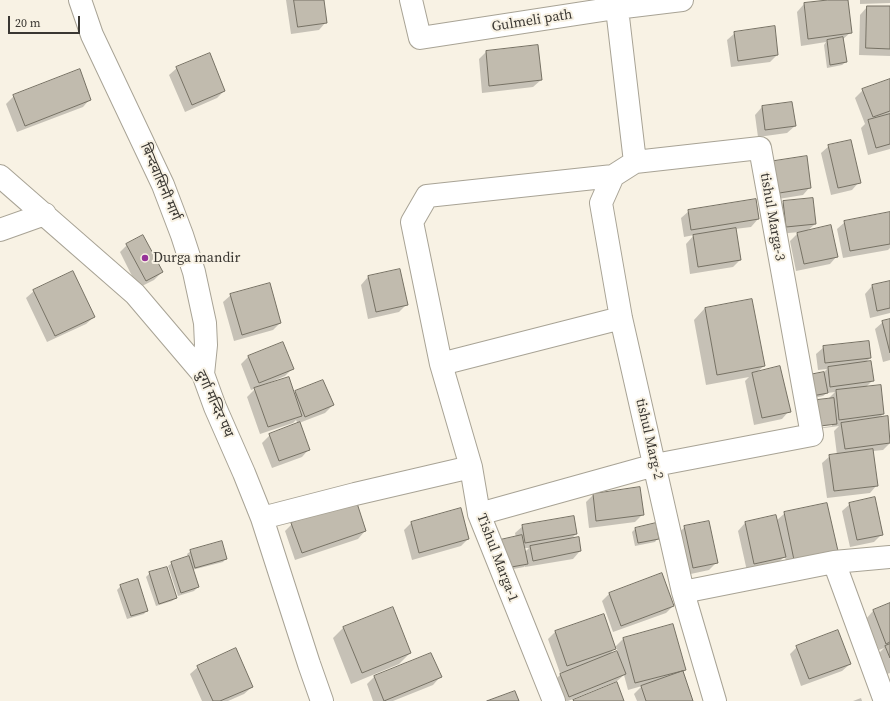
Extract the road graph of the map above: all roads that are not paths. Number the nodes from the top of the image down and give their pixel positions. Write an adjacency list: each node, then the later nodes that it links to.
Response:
1 (80, 0): 12 (street, बिन्दवासिनी मार्ग)
2 (411, 0): 4 (street, Gulmeli path)
3 (682, 0): 4 (street, Gulmeli path)
4 (616, 4): 5 (street)
5 (635, 162): 7 (street, tishul Marga-3); 13 (street, tishul Marga-3)
6 (0, 176): 8 (street, दुर्गा मन्दिर पथ)
7 (613, 176): 10 (street, tishul Marg-2); 11 (street, Tishul Marga-1)
8 (45, 214): 9 (street); 12 (street, दुर्गा मन्दिर पथ)
9 (0, 230)
10 (621, 318): 11 (street); 13 (street, tishul Marg-2)
11 (441, 364): 14 (street, Tishul Marga-1)
12 (203, 374): 16 (street, दुर्गा मन्दिर पथ)
13 (655, 465): 15 (street); 19 (street, tishul Marg-2)
14 (471, 467): 15 (street, Tishul Marga-1); 16 (street)
15 (479, 514): 21 (street, Tishul Marga-1)
16 (262, 518): 20 (street, दुर्गा मन्दिर पथ)
17 (890, 557): 18 (street)
18 (834, 562): 19 (street); 23 (street)
19 (683, 592): 22 (street, tishul Marg-2)
20 (322, 701)
21 (554, 701)
22 (715, 701)
23 (885, 701)

